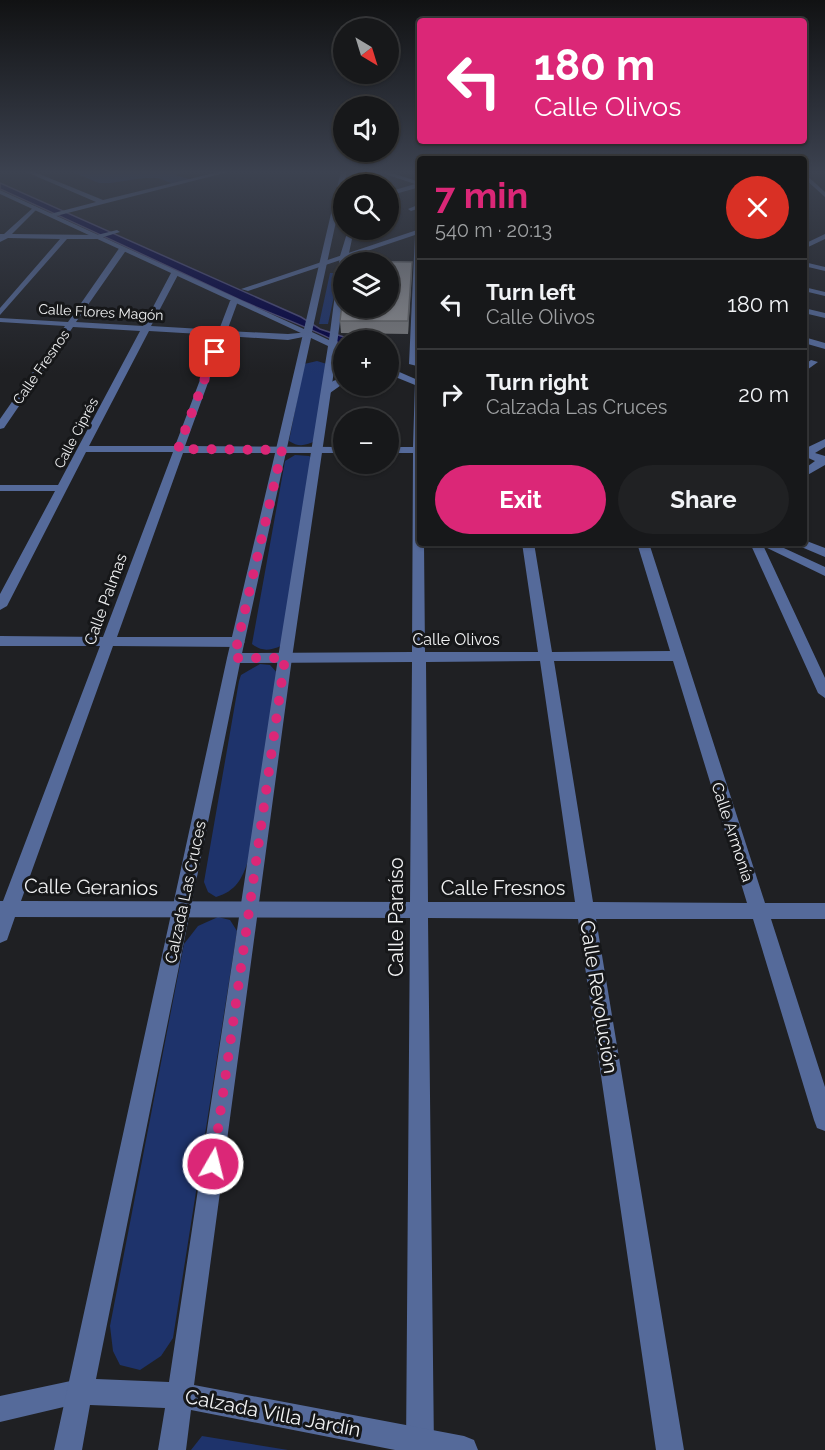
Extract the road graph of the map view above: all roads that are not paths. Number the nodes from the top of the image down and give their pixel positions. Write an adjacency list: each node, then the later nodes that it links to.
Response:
1 (64, 239): 20 (street)
2 (104, 239): 5 (street)
3 (329, 239): 11 (street, Calzada Las Cruces)
4 (402, 239): 7 (street)
5 (123, 249): 14 (street); 24 (street, Calle Fresnos)
6 (417, 250): 13 (street)
7 (373, 252)
8 (807, 265): 12 (street)
9 (333, 266): 11 (street)
10 (333, 266): 11 (street)
11 (323, 267): 15 (street); 25 (street, Calzada Las Cruces)
12 (825, 269)
13 (415, 270): 34 (street)
14 (175, 273): 18 (street); 26 (street, Calle Ciprés)
15 (244, 289)
16 (807, 290): 17 (street)
17 (825, 294)
18 (234, 301): 23 (street); 27 (street, Calle Palmas)
19 (807, 311): 21 (street)
20 (0, 314)
21 (825, 316)
22 (0, 320): 24 (street, Calle Flores Magón)
23 (282, 323): 25 (street); 25 (street)
24 (71, 324): 26 (street, Calle Flores Magón); 40 (street, Calle Fresnos)
25 (310, 327): 27 (street, Calle Flores Magón); 28 (street); 29 (street); 43 (street, Calzada Las Cruces)
26 (146, 328): 27 (street, Calle Flores Magón); 41 (street, Calle Ciprés)
27 (223, 333): 42 (street, Calle Palmas)
28 (333, 340)
29 (333, 340)
30 (807, 341): 31 (street)
31 (825, 346)
32 (333, 362): 39 (street)
33 (814, 362): 35 (street)
34 (414, 364)
35 (807, 367)
36 (399, 375): 37 (street)
37 (417, 383)
38 (333, 386): 39 (street)
39 (327, 391): 44 (street)
40 (0, 426)
41 (82, 449): 42 (street); 51 (street, Calle Ciprés)
42 (178, 449): 43 (street); 62 (street, Calle Palmas)
43 (282, 450): 44 (street); 63 (street, Calzada Las Cruces)
44 (318, 450): 45 (street); 67 (street)
45 (333, 450)
46 (399, 450): 47 (street)
47 (417, 450)
48 (817, 452): 49 (street)
49 (807, 469)
50 (0, 488): 51 (street)
51 (62, 488): 60 (street, Calle Ciprés)
52 (807, 545): 58 (street)
53 (419, 546): 66 (street, Calle Paraíso)
54 (528, 546): 64 (street, Calle Revolución)
55 (644, 546): 65 (street, Calle Armonía)
56 (757, 546): 68 (street)
57 (769, 546): 59 (street)
58 (825, 553)
59 (825, 572)
60 (0, 606)
61 (0, 640): 62 (street, Calle Olivos)
62 (107, 641): 63 (street, Calle Olivos); 69 (street, Calle Palmas)
63 (236, 650): 67 (street, Calle Olivos); 70 (street, Calzada Las Cruces)
64 (546, 656): 65 (street, Calle Olivos); 66 (street, Calle Olivos); 73 (street, Calle Revolución)
65 (677, 656): 74 (street, Calle Armonía)
66 (418, 657): 67 (street, Calle Olivos); 72 (street, Calle Paraíso)
67 (285, 658): 71 (street)
68 (825, 693)
69 (4, 909): 70 (street, Calle Geranios); 76 (street, Calle Palmas)
70 (182, 910): 71 (street, Calle Fresnos); 78 (street, Calzada Las Cruces)
71 (249, 910): 72 (street, Calle Fresnos); 79 (street)
72 (419, 910): 73 (street, Calle Fresnos); 81 (street, Calle Paraíso)
73 (585, 910): 74 (street, Calle Fresnos); 85 (street, Calle Revolución)
74 (759, 911): 75 (street, Calle Fresnos); 77 (street, Calle Armonía)
75 (825, 911)
76 (0, 934)
77 (825, 1120)
78 (80, 1392): 79 (street, Calzada Villa Jardín); 80 (street, Calzada Villa Jardín); 82 (street, Calzada Las Cruces)
79 (180, 1395): 81 (street, Calzada Villa Jardín); 83 (street)
80 (0, 1409)
81 (420, 1446): 84 (street, Calzada Villa Jardín)
82 (68, 1450)
83 (172, 1450)
84 (464, 1450)
85 (670, 1450)

